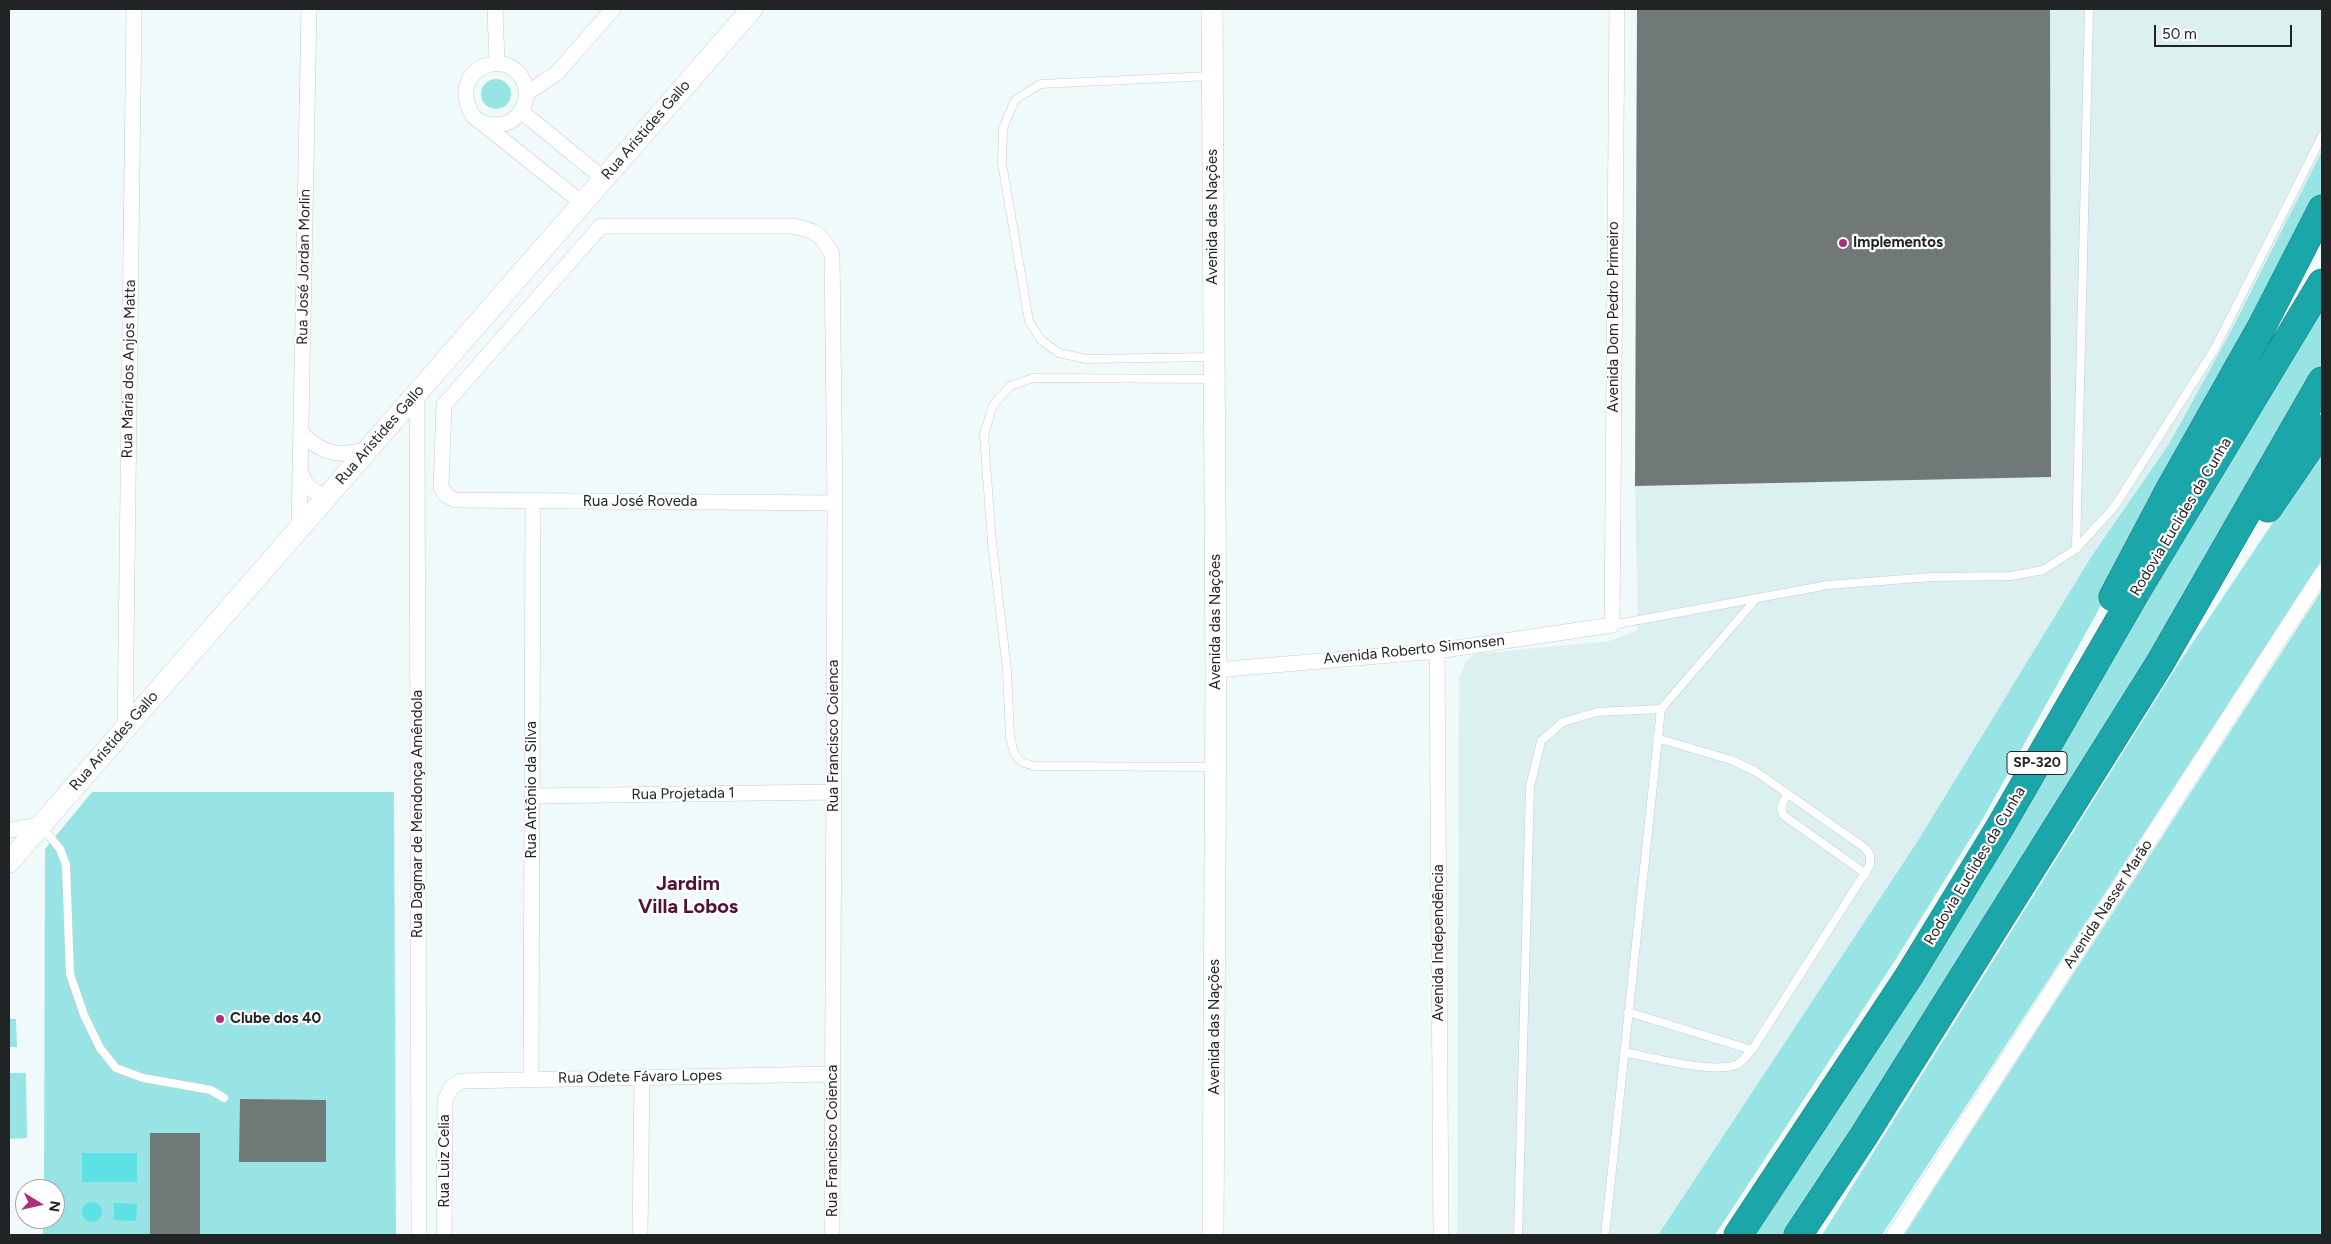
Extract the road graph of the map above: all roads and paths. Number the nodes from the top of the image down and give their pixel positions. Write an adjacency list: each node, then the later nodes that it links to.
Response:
1 (134, 9): 40 (street, Rua Maria dos Anjos Matta)
2 (309, 9): 24 (street, Rua José Jordan Morlin)
3 (495, 9): 9 (street)
4 (613, 9): 11 (street)
5 (752, 9): 15 (street, Rua Aristides Gallo)
6 (1212, 9): 10 (street, Avenida das Nações)
7 (1617, 9): 35 (street, Avenida Dom Pedro Primeiro)
8 (2089, 9): 32 (lane)
9 (491, 64): 11 (street); 13 (street)
10 (1213, 76): 19 (street, Avenida das Nações); 19 (lane)
11 (525, 87): 12 (street)
12 (522, 112): 13 (street); 15 (street)
13 (483, 123): 16 (street)
14 (2322, 136): 32 (lane)
15 (604, 179): 16 (street, Rua Aristides Gallo)
16 (582, 203): 22 (street, Rua Aristides Gallo)
17 (2322, 209): 47 (highway)
18 (2322, 283): 47 (highway, Rodovia Euclides da Cunha / SP-320)
19 (1214, 357): 20 (street, Avenida das Nações)
20 (1214, 379): 38 (street, Avenida das Nações); 42 (lane)
21 (2322, 380): 37 (highway, SP-320)
22 (417, 393): 25 (street, Rua Aristides Gallo); 59 (street, Rua Dagmar de Mendonça Amêndola)
23 (2322, 429): 37 (highway)
24 (301, 433): 25 (street); 26 (street, Rua José Jordan Morlin)
25 (369, 449): 27 (street, Rua Aristides Gallo)
26 (301, 470): 27 (street); 31 (street, Rua José Jordan Morlin)
27 (328, 494): 31 (street, Rua Aristides Gallo)
28 (446, 495): 29 (street, Rua José Roveda); 30 (street, Rua Francisco Coienca)
29 (533, 502): 30 (street, Rua José Roveda); 45 (street, Rua Antônio da Silva)
30 (835, 503): 43 (street, Rua Francisco Coienca)
31 (299, 526): 40 (street, Rua Aristides Gallo)
32 (2076, 549): 34 (lane)
33 (2322, 573): 69 (street, Avenida Nasser Marão)
34 (1755, 600): 35 (lane); 39 (lane)
35 (1612, 625): 36 (street, Avenida Roberto Simonsen)
36 (1437, 651): 38 (street, Avenida Roberto Simonsen); 64 (street, Avenida Independência)
37 (2160, 663): 68 (highway, SP-320)
38 (1216, 670): 42 (street, Avenida das Nações)
39 (1661, 709): 41 (lane); 65 (lane)
40 (125, 729): 46 (street, Rua Aristides Gallo)
41 (1658, 738): 44 (lane); 51 (lane)
42 (1216, 767): 63 (street, Avenida das Nações)
43 (834, 792): 45 (street, Rua Projetada 1); 54 (street, Rua Francisco Coienca)
44 (1787, 793): 50 (lane); 50 (lane)
45 (532, 796): 56 (street, Rua Antônio da Silva)
46 (41, 825): 48 (street); 49 (street, Rua Aristides Gallo); 58 (lane)
47 (2000, 827): 67 (highway, Rodovia Euclides da Cunha / SP-320)
48 (9, 830)
49 (9, 862)
50 (1866, 874): 52 (lane)
51 (1628, 1012): 52 (lane); 53 (lane)
52 (1752, 1050): 53 (lane)
53 (1624, 1052): 66 (lane)
54 (833, 1074): 55 (street, Rua Odete Fávaro Lopes); 62 (street, Rua Francisco Coienca)
55 (642, 1076): 56 (street, Rua Odete Fávaro Lopes); 61 (street)
56 (531, 1078): 57 (street, Rua Odete Fávaro Lopes)
57 (450, 1088): 60 (street, Rua Luiz Celia)
58 (224, 1098)
59 (418, 1235)
60 (444, 1235)
61 (640, 1235)
62 (832, 1235)
63 (1214, 1235)
64 (1441, 1235)
65 (1518, 1235)
66 (1605, 1235)
67 (1738, 1235)
68 (1798, 1235)
69 (1894, 1235)

